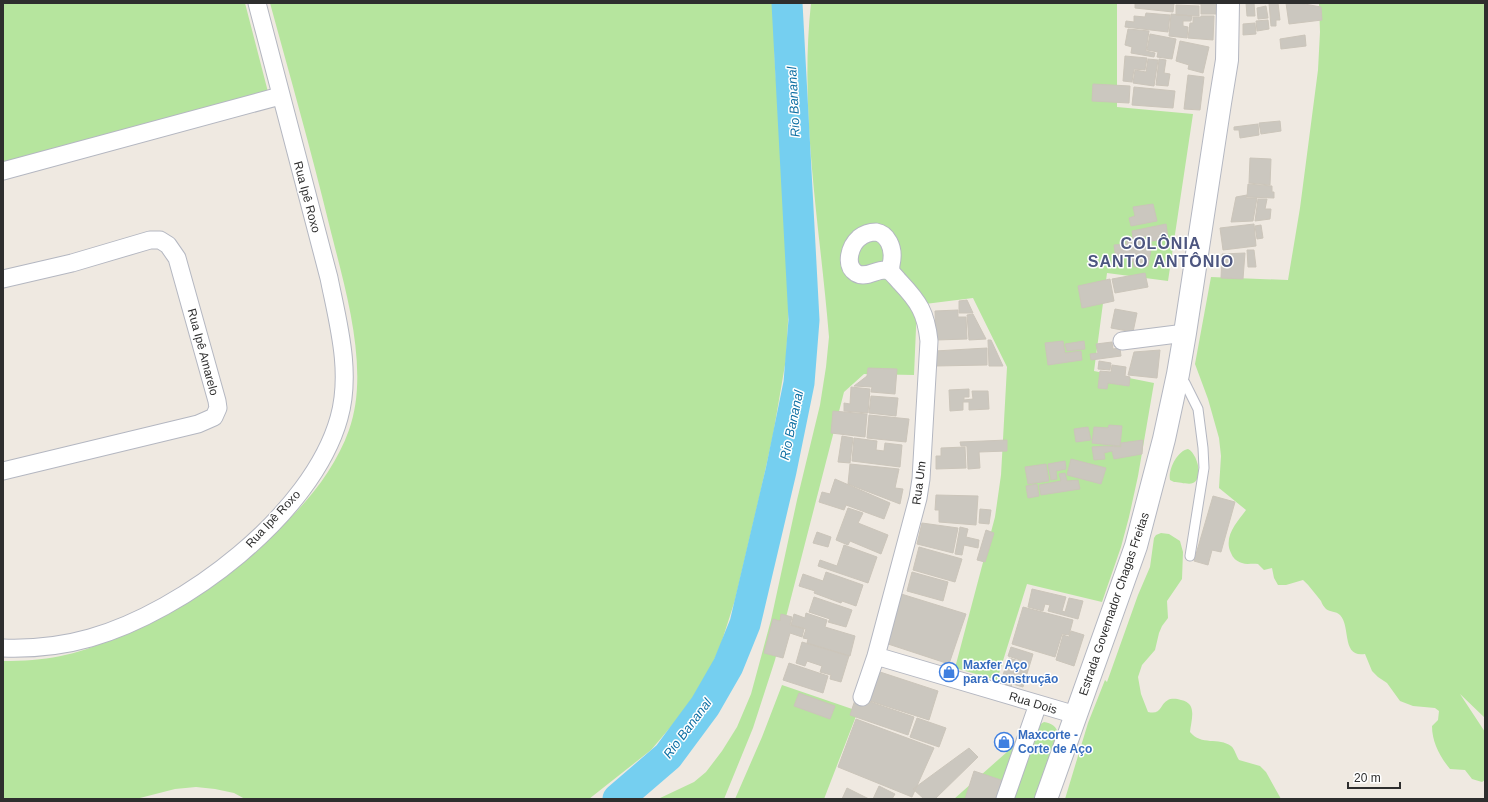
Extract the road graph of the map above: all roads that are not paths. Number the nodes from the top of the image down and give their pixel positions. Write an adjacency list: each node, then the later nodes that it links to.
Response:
1 (257, 3): 3 (street, Rua Ipê Roxo)
2 (1228, 3): 7 (main road, Estrada Governador Chagas Freitas)
3 (280, 96): 4 (street); 12 (street, Rua Ipê Roxo)
4 (3, 171)
5 (892, 273): 13 (street, Rua Um)
6 (3, 279): 10 (street, Rua Ipê Amarelo)
7 (1185, 333): 8 (street); 9 (main road, Estrada Governador Chagas Freitas)
8 (1122, 341)
9 (1178, 374): 11 (lane); 16 (main road, Estrada Governador Chagas Freitas)
10 (3, 471)
11 (1190, 556)
12 (3, 648)
13 (876, 656): 14 (street, Rua Um); 15 (street, Rua Dois)
14 (862, 697)
15 (1038, 704): 16 (street, Rua Dois); 17 (street)
16 (1076, 716): 18 (main road, Estrada Governador Chagas Freitas)
17 (1005, 799)
18 (1046, 799)

